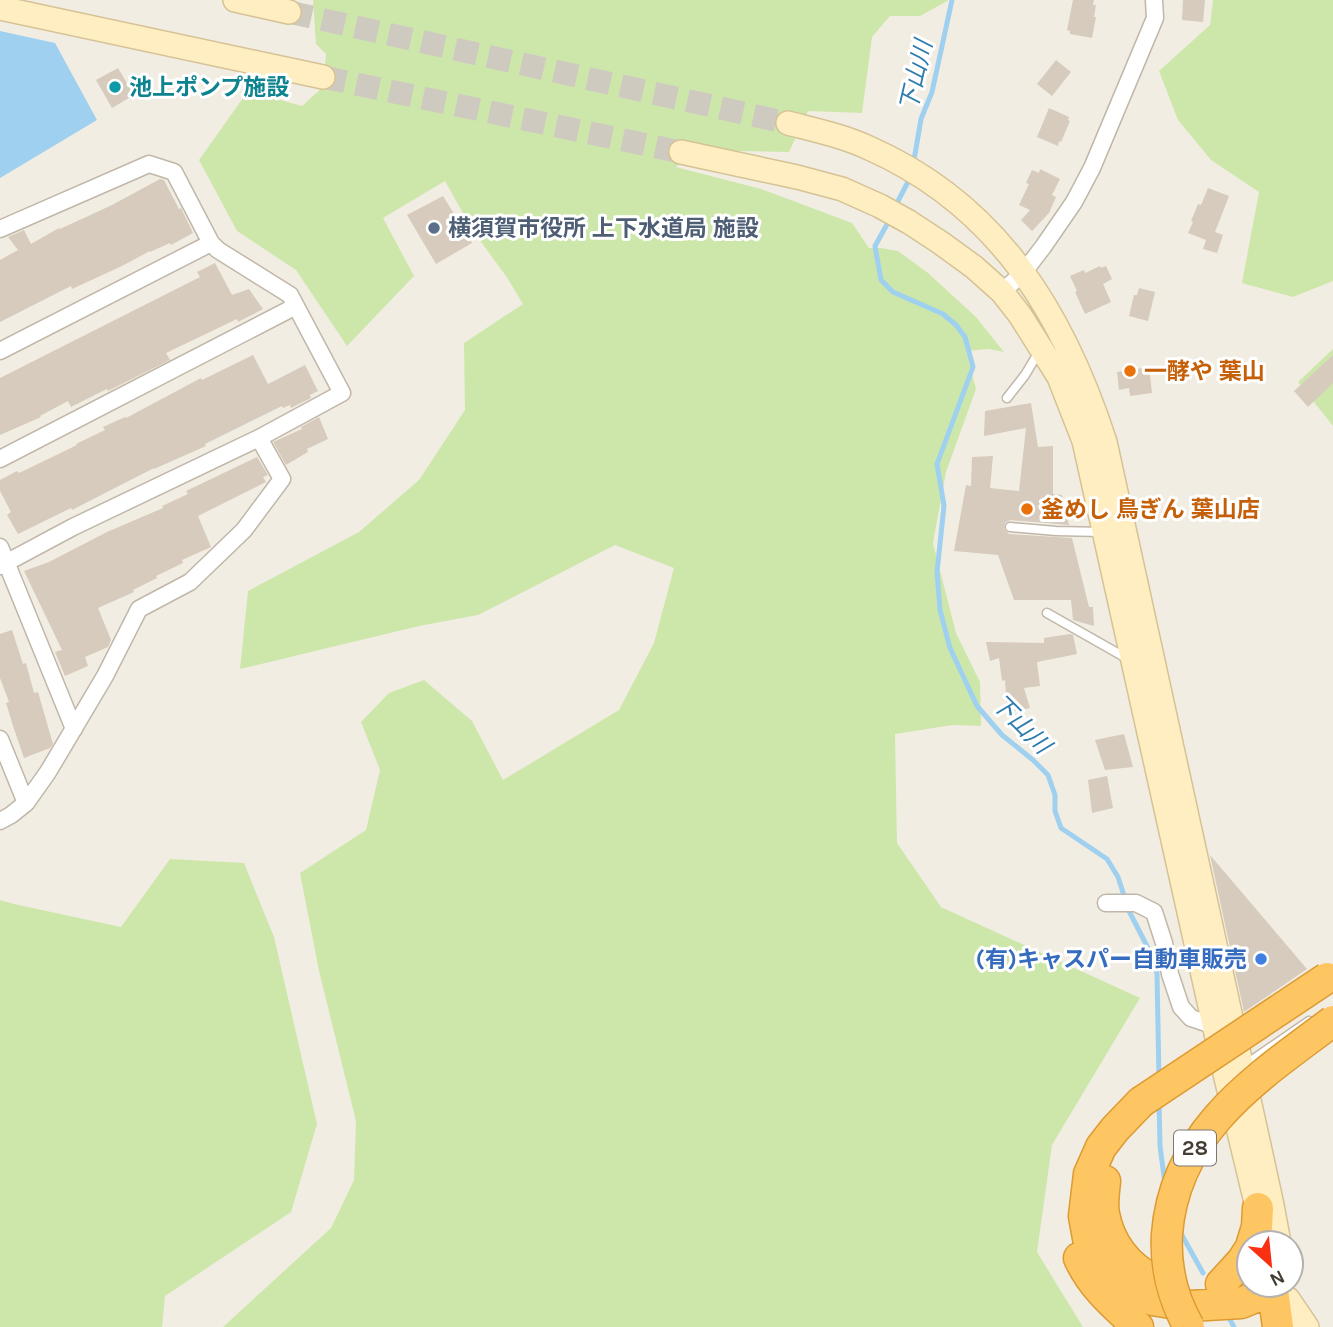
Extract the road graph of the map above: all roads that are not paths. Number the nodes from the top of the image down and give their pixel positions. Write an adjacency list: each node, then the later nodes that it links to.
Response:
1 (235, 0): 4 (street)
2 (1154, 0): 10 (street)
3 (0, 8): 5 (street)
4 (289, 12)
5 (323, 77)
6 (788, 123): 10 (street)
7 (681, 152): 11 (street)
8 (0, 229): 9 (street)
9 (211, 243): 12 (street); 14 (street)
10 (1023, 273): 11 (street); 32 (street)
11 (1002, 292): 13 (street)
12 (296, 306): 16 (street); 17 (street)
13 (1041, 348): 15 (lane); 19 (street)
14 (0, 351)
15 (1007, 398)
16 (259, 438): 21 (street); 24 (street)
17 (0, 459)
18 (1010, 527): 19 (lane)
19 (1105, 532): 23 (street)
20 (0, 547): 21 (street)
21 (3, 565): 24 (street)
22 (1047, 613): 23 (lane)
23 (1134, 662): 31 (street)
24 (74, 729): 26 (street)
25 (0, 739): 26 (street)
26 (26, 803): 27 (street)
27 (0, 821)
28 (1109, 902): 31 (street)
29 (1331, 981): 33 (highway, bridge)
30 (1324, 1019): 32 (lane); 45 (highway, 28, bridge)
31 (1214, 1026): 32 (street)
32 (1234, 1072): 34 (street); 37 (street)
33 (1146, 1110): 40 (highway); 41 (highway); 44 (highway)
34 (1258, 1208): 35 (highway); 36 (street)
35 (1256, 1229)
36 (1262, 1229)
37 (1276, 1229)
38 (1235, 1269): 40 (highway)
39 (1235, 1283): 40 (highway)
40 (1221, 1284)
41 (1268, 1299)
42 (1282, 1299): 46 (highway)
43 (1284, 1299): 47 (street)
44 (1138, 1327)
45 (1189, 1327)
46 (1278, 1327)
47 (1307, 1327)

